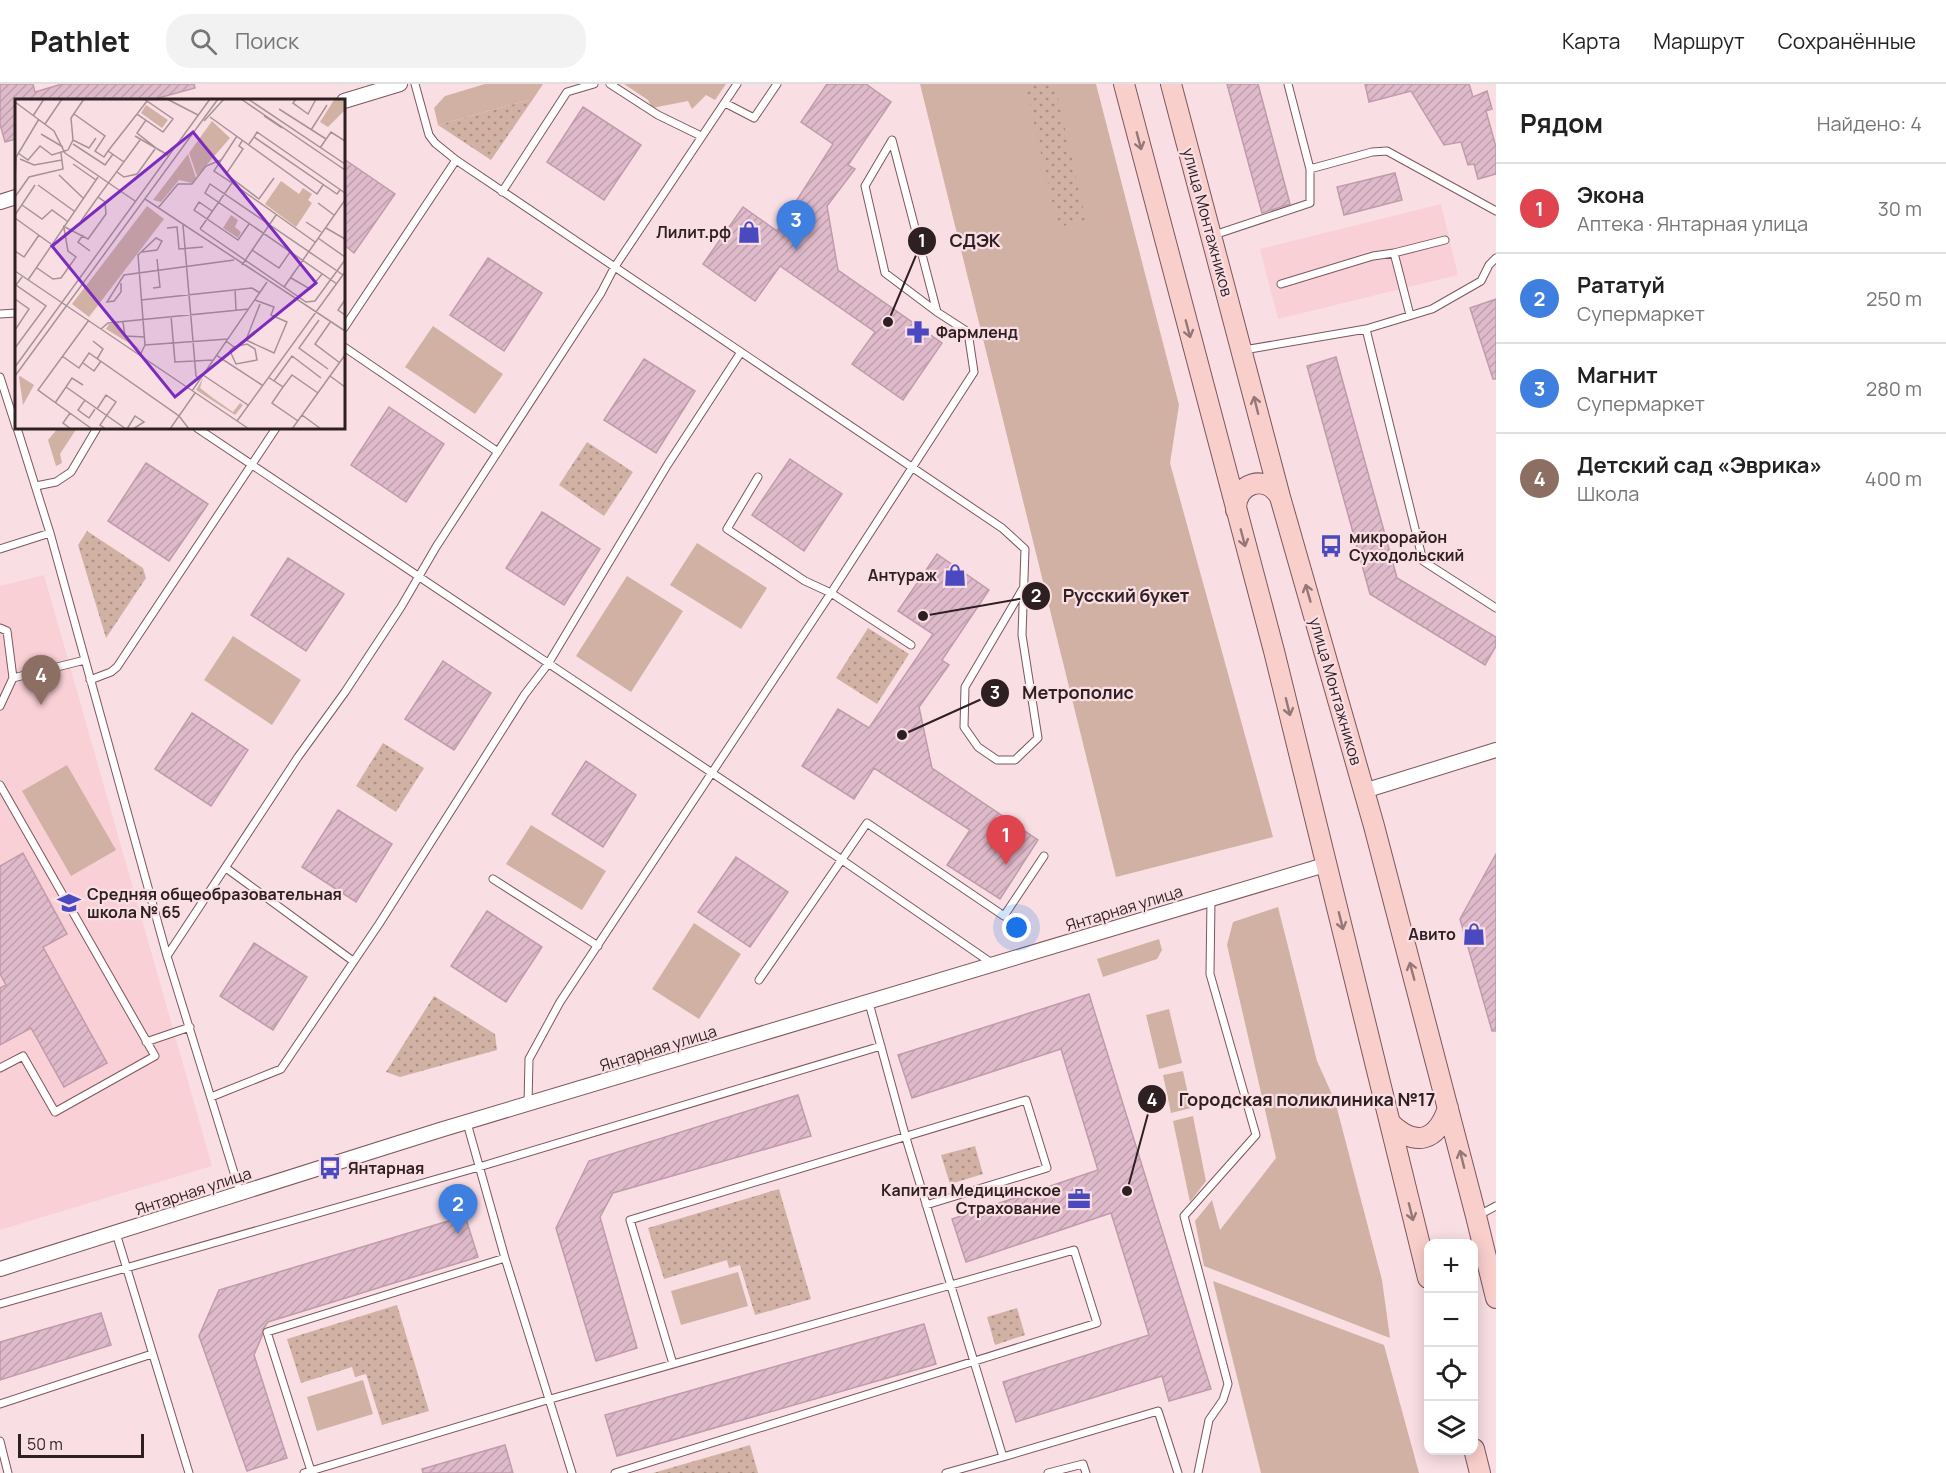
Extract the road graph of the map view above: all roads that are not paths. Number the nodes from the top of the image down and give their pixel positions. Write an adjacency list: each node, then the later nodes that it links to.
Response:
1 (400, 84): 10 (street)
2 (416, 84): 13 (lane)
3 (594, 84): 15 (lane)
4 (610, 84): 12 (lane)
5 (737, 84): 11 (lane)
6 (777, 84): 11 (lane)
7 (1124, 84): 46 (main road, one-way to 46)
8 (1171, 84): 19 (main road, улица Монтажников)
9 (1288, 84): 14 (lane)
10 (345, 101)
11 (725, 103): 12 (lane)
12 (701, 136): 23 (lane)
13 (456, 160): 15 (lane); 29 (lane)
14 (1310, 169): 18 (lane); 19 (lane)
15 (502, 192): 23 (lane)
16 (15, 197): 17 (street)
17 (0, 202)
18 (1496, 211)
19 (1211, 235): 32 (main road, улица Монтажников)
20 (1445, 240): 21 (lane)
21 (1394, 253): 24 (lane); 28 (lane)
22 (1496, 258): 28 (lane)
23 (614, 268): 33 (lane); 40 (lane)
24 (1281, 284)
25 (938, 312): 25 (lane); 42 (lane)
26 (15, 313): 27 (lane)
27 (0, 314)
28 (1410, 315): 30 (lane)
29 (345, 326)
30 (1366, 328): 32 (lane); 52 (lane)
31 (345, 348): 40 (lane)
32 (1242, 351): 45 (main road, улица Монтажников, one-way to 32)
33 (741, 352): 42 (lane); 56 (lane)
34 (0, 377): 35 (lane)
35 (15, 421)
36 (18, 429): 44 (lane)
37 (96, 429): 44 (lane)
38 (198, 429): 41 (lane)
39 (275, 429): 41 (lane)
40 (498, 452): 49 (lane)
41 (252, 465): 49 (lane); 58 (lane)
42 (912, 467): 50 (lane); 51 (lane)
43 (758, 477): 51 (lane)
44 (36, 486): 47 (lane)
45 (1280, 497): 46 (main road); 63 (main road, улица Монтажников, one-way to 45)
46 (1236, 510): 66 (main road, one-way to 66)
47 (50, 533): 48 (lane); 55 (lane)
48 (0, 549)
49 (419, 577): 56 (lane); 67 (lane)
50 (1022, 590): 50 (lane)
51 (831, 593): 54 (lane); 61 (lane)
52 (1496, 608)
53 (0, 628): 57 (lane)
54 (911, 645)
55 (85, 660): 57 (lane); 58 (lane)
56 (548, 663): 61 (lane); 72 (lane)
57 (13, 678): 59 (lane)
58 (90, 680): 71 (lane)
59 (0, 706)
60 (1496, 750): 63 (street)
61 (712, 773): 65 (lane); 70 (lane)
62 (0, 785): 77 (lane)
63 (1364, 791): 82 (main road, улица Монтажников, one-way to 63)
64 (1044, 856): 65 (lane)
65 (842, 860): 73 (lane); 74 (lane)
66 (1328, 864): 69 (street, Янтарная улица); 84 (main road, one-way to 84)
67 (226, 868): 71 (lane); 72 (lane)
68 (493, 879): 70 (lane)
69 (1211, 899): 73 (street, Янтарная улица); 116 (lane)
70 (598, 946): 81 (lane)
71 (167, 956): 76 (lane)
72 (353, 961): 80 (lane)
73 (994, 965): 75 (street, Янтарная улица)
74 (759, 980)
75 (869, 1003): 78 (lane); 81 (street, Янтарная улица)
76 (189, 1027): 77 (lane); 80 (lane)
77 (146, 1042): 79 (lane)
78 (881, 1046): 85 (lane); 86 (lane)
79 (0, 1068)
80 (211, 1097): 87 (lane)
81 (528, 1104): 83 (street, Янтарная улица)
82 (1449, 1108): 84 (main road); 90 (main road, улица Монтажников, one-way to 82)
83 (467, 1123): 86 (lane); 87 (street, Янтарная улица)
84 (1390, 1123): 93 (main road, one-way to 93)
85 (906, 1138): 88 (lane); 88 (lane); 101 (lane)
86 (479, 1167): 92 (lane); 94 (lane)
87 (240, 1192): 91 (street, Янтарная улица)
88 (926, 1205): 96 (lane)
89 (1496, 1206): 90 (lane)
90 (1476, 1216): 97 (main road, улица Монтажников)
91 (116, 1233): 94 (lane); 95 (street, Янтарная улица)
92 (505, 1258): 102 (lane); 107 (lane)
93 (1424, 1262)
94 (126, 1268): 98 (lane); 99 (lane)
95 (0, 1269)
96 (949, 1285): 100 (lane); 100 (lane); 101 (lane)
97 (1496, 1299)
98 (0, 1304)
99 (152, 1354): 103 (lane); 109 (lane)
100 (974, 1362): 106 (lane); 111 (lane)
101 (673, 1365): 102 (lane)
102 (548, 1400): 107 (lane); 110 (lane)
103 (0, 1404)
104 (0, 1442): 108 (lane)
105 (1475, 1455): 117 (main road)
106 (1003, 1457): 112 (lane); 115 (lane)
107 (307, 1472)
108 (8, 1473)
109 (189, 1473)
110 (572, 1473)
111 (615, 1473)
112 (946, 1473)
113 (1048, 1473): 114 (lane)
114 (1086, 1473)
115 (1178, 1473)
116 (1198, 1473)
117 (1480, 1473)

